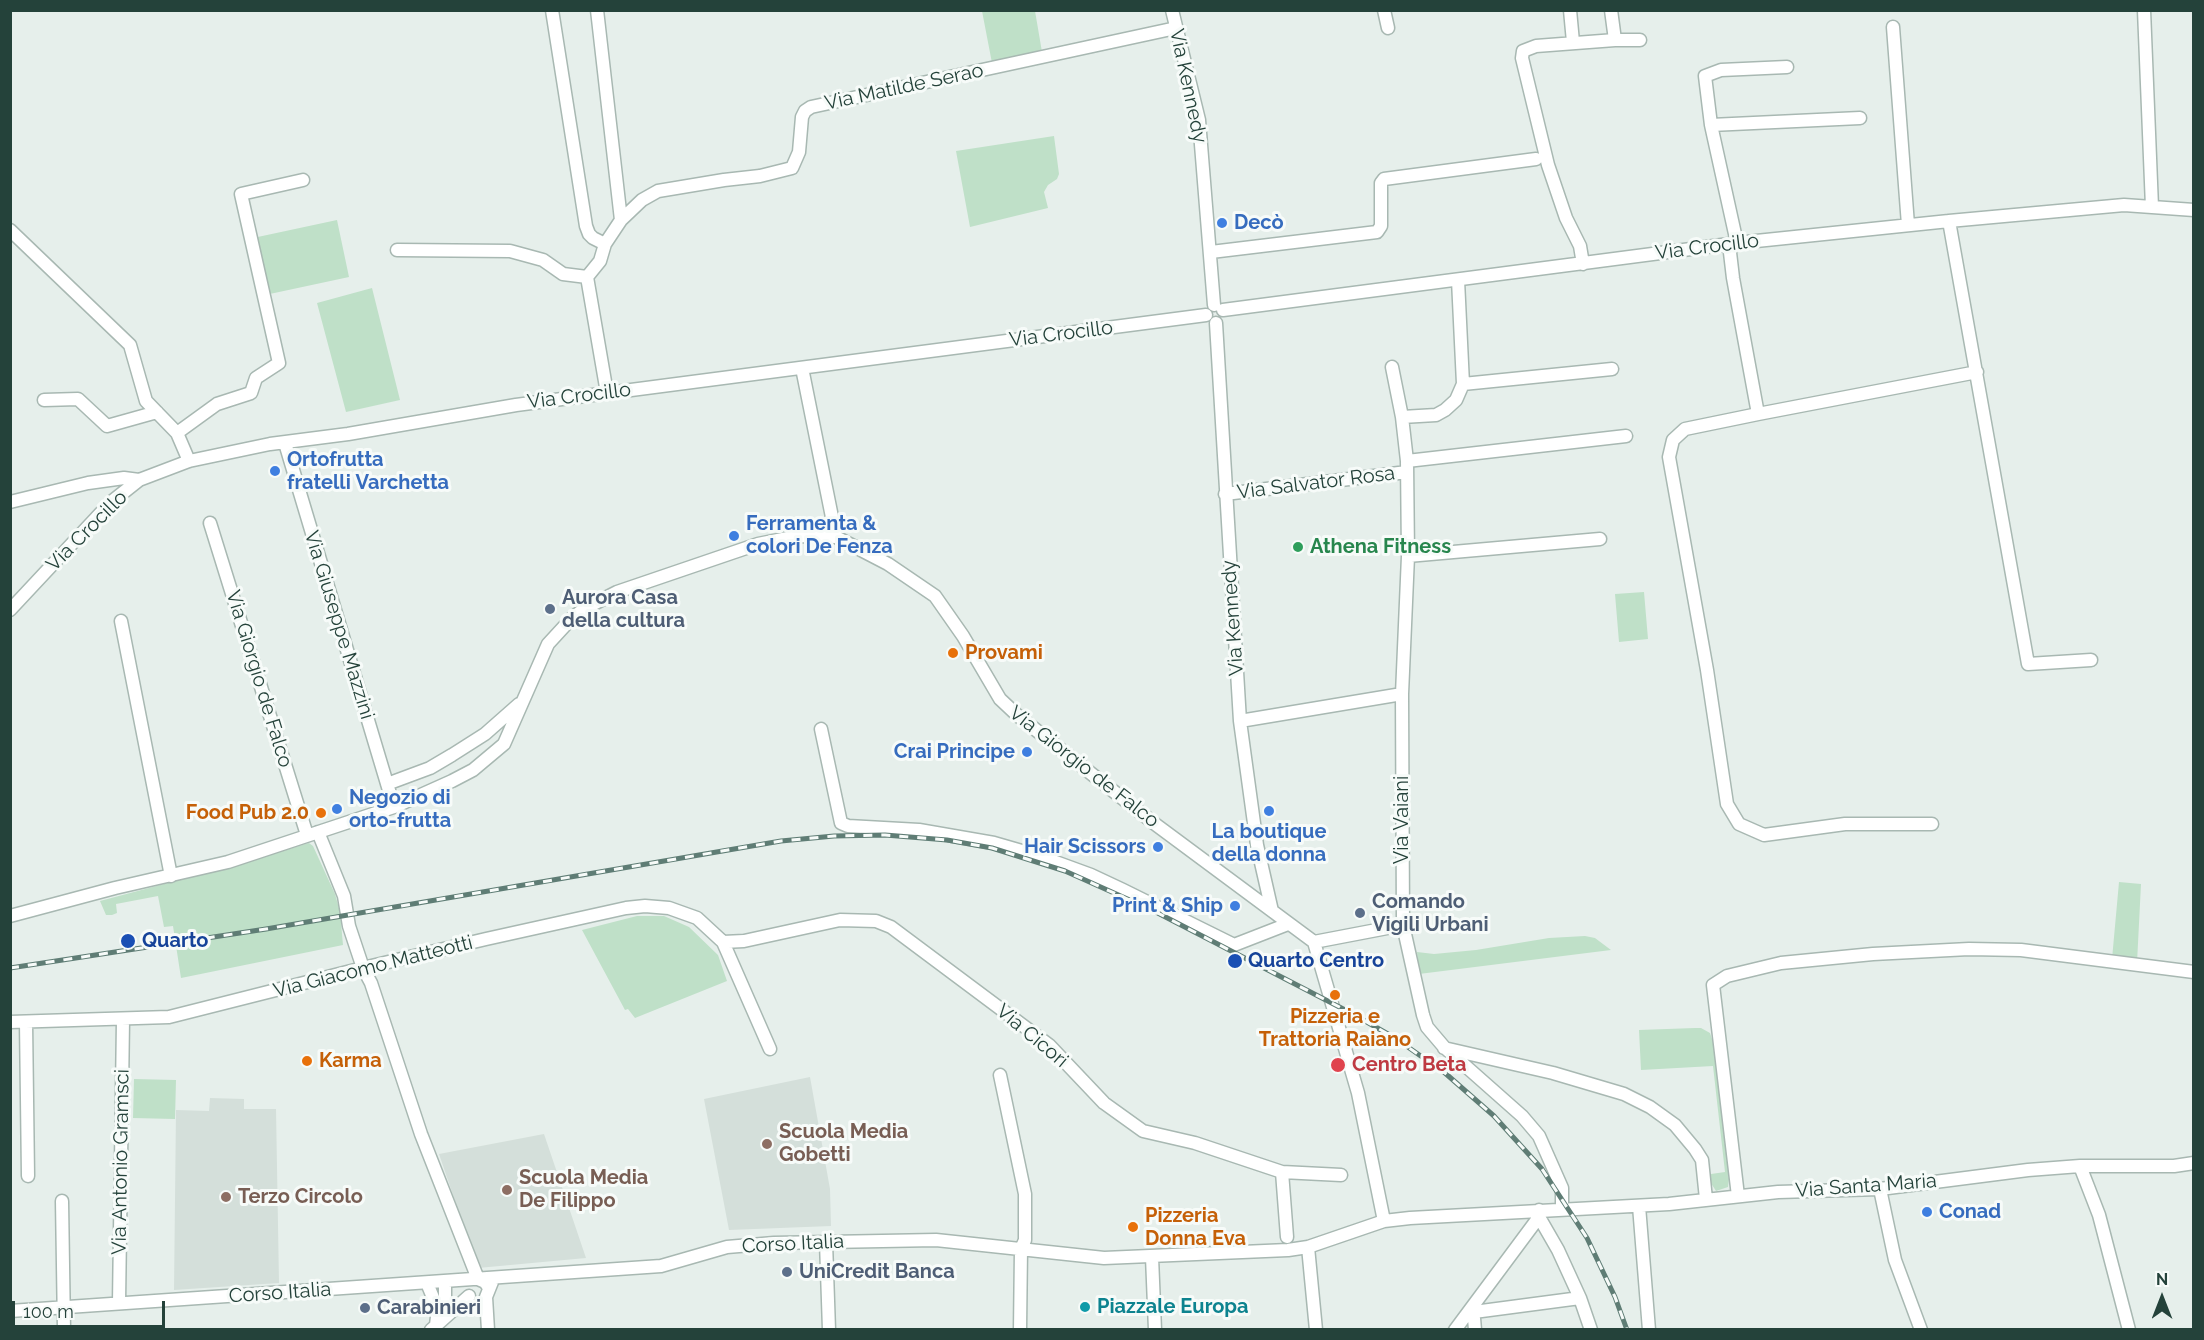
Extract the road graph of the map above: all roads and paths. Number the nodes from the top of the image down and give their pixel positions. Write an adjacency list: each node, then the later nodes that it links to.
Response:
1 (552, 10): 26 (street)
2 (597, 10): 21 (street)
3 (1172, 10): 9 (street, Via Kennedy)
4 (1384, 10): 10 (street)
5 (1570, 10): 13 (street)
6 (1611, 10): 11 (street)
7 (2144, 10): 19 (street)
8 (1893, 27): 23 (street)
9 (1176, 28): 21 (street, Via Matilde Serao); 28 (street, Via Kennedy)
10 (1388, 28)
11 (1615, 40): 12 (street); 13 (street)
12 (1640, 40)
13 (1573, 42): 29 (street)
14 (1787, 67): 16 (street)
15 (1860, 118): 16 (street)
16 (1711, 124): 25 (street)
17 (1536, 159): 28 (street)
18 (303, 180): 43 (street)
19 (2152, 207): 20 (street, Via Crocillo); 22 (street, Via Crocillo)
20 (2193, 210)
21 (621, 220): 26 (street, Via Matilde Serao)
22 (1949, 221): 23 (street, Via Crocillo); 36 (street)
23 (1908, 225): 25 (street, Via Crocillo)
24 (10, 230): 40 (street)
25 (1733, 243): 29 (street, Via Crocillo); 41 (street)
26 (605, 244): 30 (street, Via Matilde Serao)
27 (397, 250): 30 (street)
28 (1210, 252): 32 (street, Via Kennedy)
29 (1582, 264): 31 (street, Via Crocillo)
30 (587, 277): 38 (street)
31 (1458, 280): 32 (street, Via Crocillo); 37 (street)
32 (1215, 313): 34 (street, Via Crocillo); 49 (street, Via Kennedy)
33 (1392, 367): 42 (street, Via Vaiani)
34 (802, 368): 38 (street, Via Crocillo); 52 (street)
35 (1612, 369): 37 (street)
36 (1977, 372): 41 (street); 57 (street)
37 (1463, 384): 42 (street)
38 (606, 393): 45 (street, Via Crocillo)
39 (44, 400): 40 (street)
40 (157, 412): 43 (street)
41 (1758, 414): 66 (street)
42 (1402, 417): 47 (street, Via Vaiani)
43 (177, 434): 46 (street)
44 (1626, 436): 47 (street)
45 (285, 443): 46 (street, Via Crocillo); 64 (street, Via Giuseppe Mazzini)
46 (189, 461): 48 (street, Via Crocillo)
47 (1407, 467): 49 (street, Via Salvator Rosa); 54 (street, Via Vaiani)
48 (139, 480): 50 (street); 55 (street, Via Crocillo)
49 (1226, 494): 60 (street, Via Kennedy)
50 (10, 502)
51 (210, 523): 67 (street, Via Giorgio de Falco)
52 (837, 537): 59 (street, Via Giorgio de Falco); 69 (street, Via Giorgio de Falco)
53 (1600, 538): 54 (street)
54 (1408, 556): 58 (street, Via Vaiani)
55 (10, 610)
56 (121, 621): 68 (street)
57 (2091, 660)
58 (1402, 693): 60 (street); 72 (street, Via Vaiani)
59 (522, 701): 61 (street, Via Giorgio de Falco); 63 (street, Via Giorgio de Falco)
60 (1240, 721): 69 (street, Via Kennedy)
61 (496, 725): 63 (street); 64 (street, Via Giorgio de Falco)
62 (821, 729): 71 (street)
63 (509, 735): 65 (street, Via Giorgio de Falco)
64 (387, 784): 65 (street, Via Giuseppe Mazzini)
65 (394, 807): 67 (street, Via Giorgio de Falco)
66 (1932, 824)
67 (313, 833): 68 (street, Via Giorgio de Falco); 75 (street)
68 (171, 876): 70 (street, Via Giorgio de Falco)
69 (1272, 911): 71 (street, Via Giorgio de Falco)
70 (10, 916)
71 (1288, 924): 74 (street, Via Giorgio de Falco)
72 (1403, 925): 74 (street); 80 (street, Via Vaiani)
73 (723, 942): 75 (street, Via Giacomo Matteotti); 81 (street); 85 (street, Via Cicori)
74 (1314, 942): 95 (street)
75 (363, 968): 77 (street, Via Giacomo Matteotti); 102 (street)
76 (2193, 972): 89 (street)
77 (123, 1020): 79 (street, Via Giacomo Matteotti); 108 (street, Via Antonio Gramsci)
78 (10, 1022): 79 (street, Via Giacomo Matteotti)
79 (26, 1022): 87 (street)
80 (1443, 1047): 90 (street); 93 (street, Via Vaiani)
81 (770, 1050)
82 (1000, 1075): 99 (street)
83 (2193, 1163): 84 (street, Via Santa Maria)
84 (2080, 1166): 88 (street, Via Santa Maria); 125 (street)
85 (1282, 1172): 86 (street, Via Cicori); 96 (street)
86 (1341, 1175)
87 (28, 1176)
88 (1880, 1189): 89 (street, Via Santa Maria); 124 (street)
89 (1738, 1196): 90 (street, Via Santa Maria)
90 (1706, 1199): 92 (street, Via Santa Maria)
91 (62, 1201): 109 (street)
92 (1639, 1206): 93 (street, Via Santa Maria); 123 (street)
93 (1562, 1209): 94 (street, Via Santa Maria)
94 (1539, 1213): 95 (street, Via Santa Maria); 107 (street); 110 (street)
95 (1384, 1221): 98 (street, Via Santa Maria)
96 (1287, 1237)
97 (826, 1242): 99 (street, Corso Italia); 101 (street, Corso Italia); 116 (street)
98 (1308, 1247): 100 (street, Corso Italia); 119 (street)
99 (1021, 1249): 100 (street, Corso Italia); 117 (street)
100 (1152, 1257): 118 (street)
101 (498, 1278): 102 (street, Corso Italia); 105 (street)
102 (478, 1279): 103 (street, Corso Italia); 105 (street); 106 (street)
103 (445, 1281): 104 (street, Corso Italia); 112 (street)
104 (427, 1283): 108 (street, Corso Italia); 114 (street)
105 (487, 1292): 106 (street); 113 (street)
106 (471, 1297): 112 (street); 113 (street)
107 (1580, 1298): 110 (street); 122 (street)
108 (119, 1304): 109 (street, Corso Italia)
109 (63, 1308): 111 (street, Corso Italia); 115 (street)
110 (1473, 1309): 120 (street); 121 (street)
111 (10, 1311)
112 (447, 1315): 114 (street)
113 (487, 1326)
114 (433, 1327)
115 (64, 1329)
116 (829, 1329)
117 (1020, 1329)
118 (1155, 1329)
119 (1316, 1329)
120 (1455, 1329)
121 (1475, 1329)
122 (1591, 1329)
123 (1649, 1329)
124 (1921, 1329)
125 (2129, 1329)

